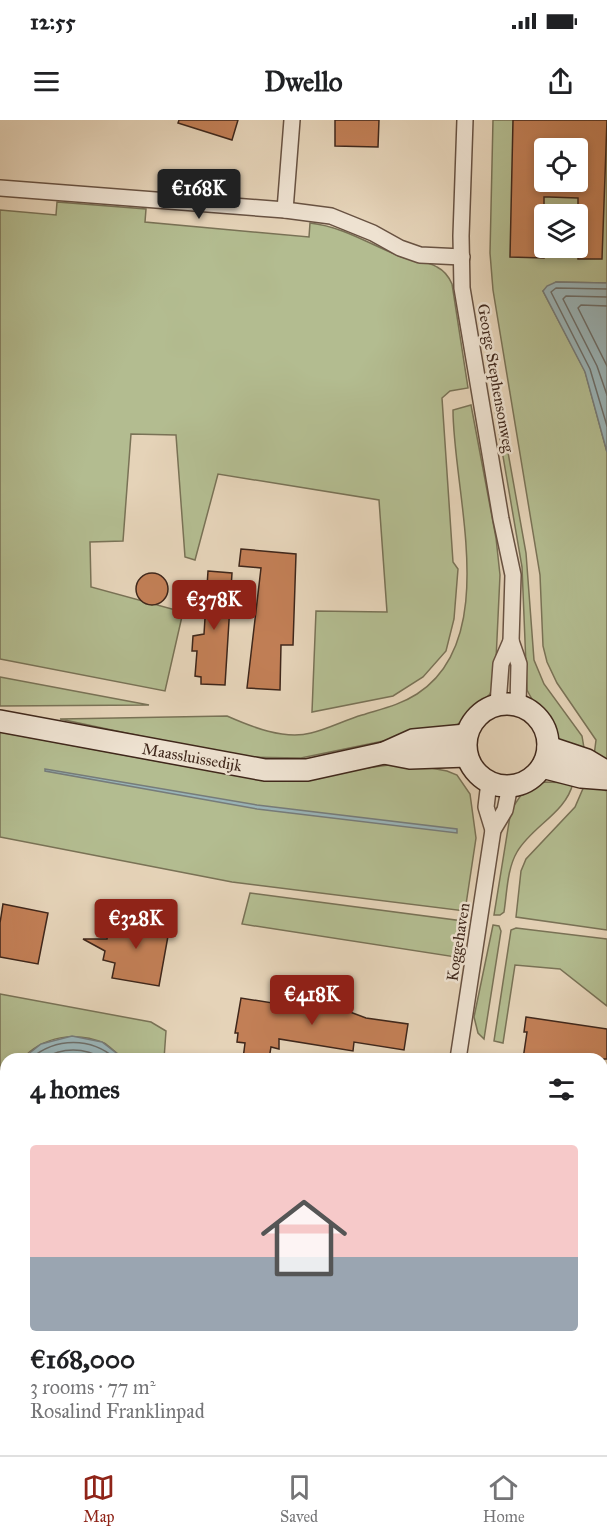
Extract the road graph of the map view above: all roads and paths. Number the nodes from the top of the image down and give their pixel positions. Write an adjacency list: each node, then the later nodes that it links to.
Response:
1 (292, 120): 4 (street)
2 (465, 120): 5 (street, George Stephensonweg)
3 (0, 188): 4 (street)
4 (285, 210): 5 (street)
5 (462, 257): 6 (street, George Stephensonweg)
6 (508, 705): 8 (street); 9 (street)
7 (0, 722): 8 (street, Maassluissedijk)
8 (466, 746): 12 (street)
9 (545, 757): 10 (street); 11 (street); 12 (street)
10 (607, 772)
11 (607, 779)
12 (500, 784): 13 (street, Koggehaven)
13 (459, 1053)

